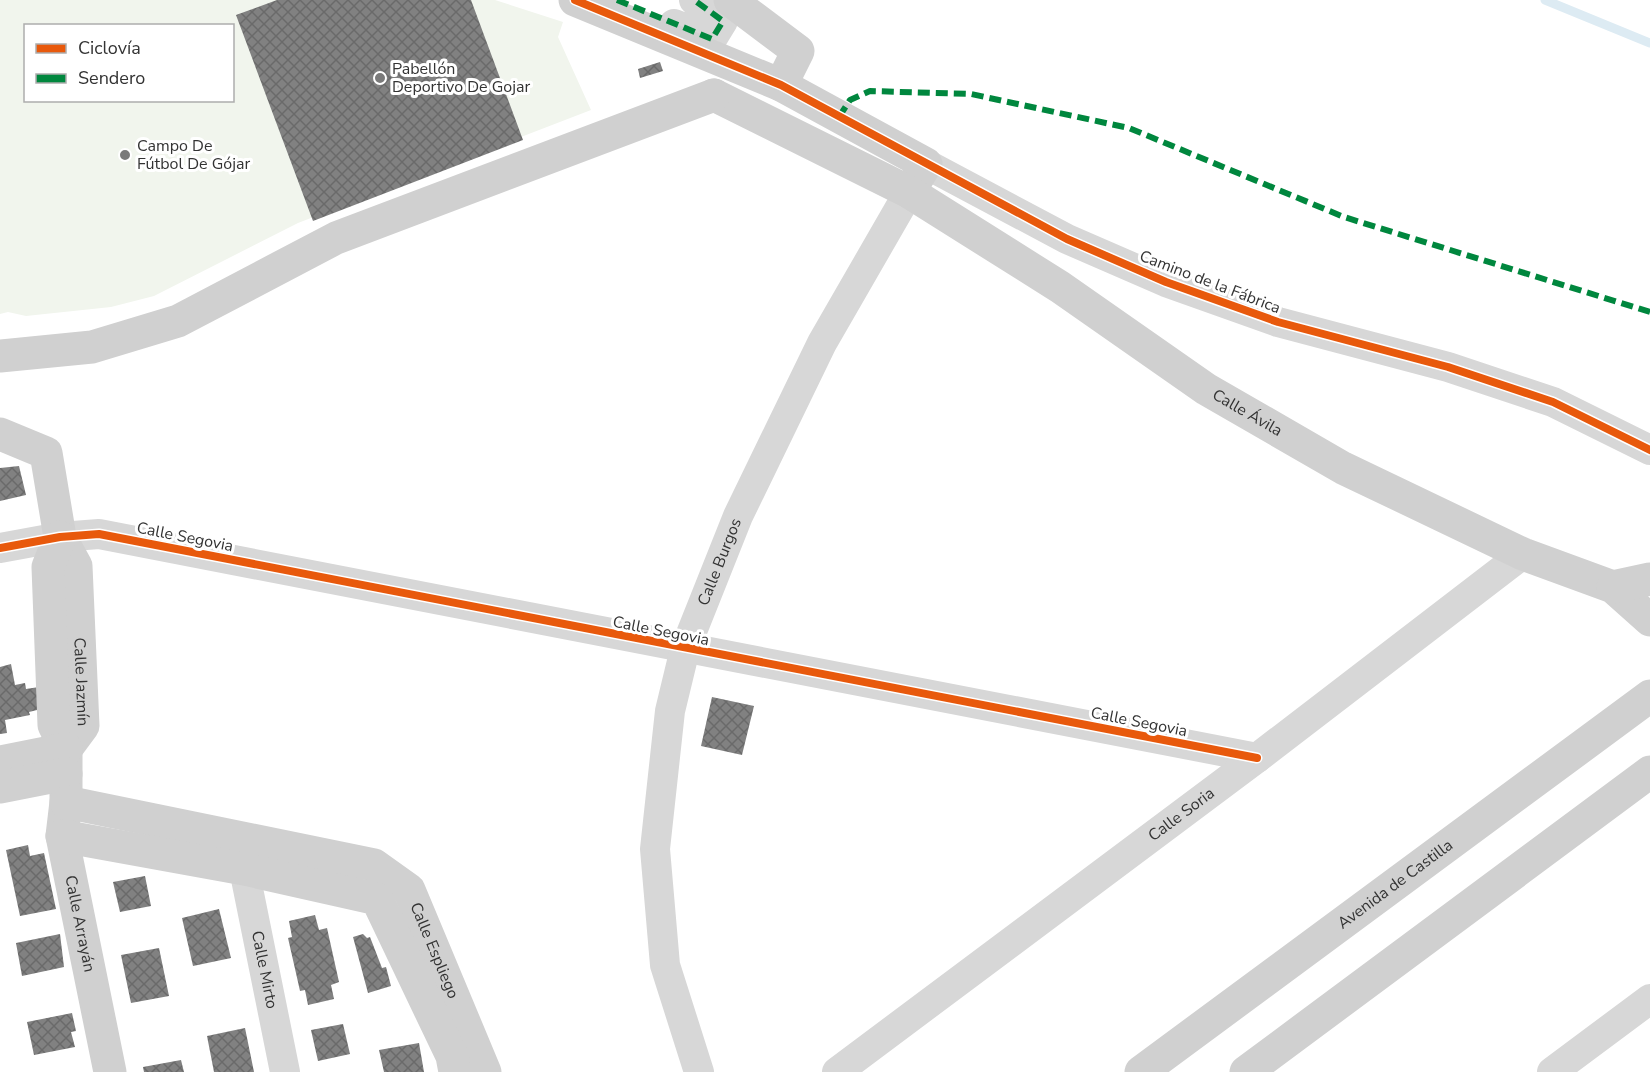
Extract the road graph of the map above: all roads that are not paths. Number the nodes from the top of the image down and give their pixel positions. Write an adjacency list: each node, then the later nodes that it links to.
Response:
1 (575, 0): 5 (street, Camino de la Fábrica)
2 (618, 0): 3 (street)
3 (694, 0)
4 (741, 8): 5 (street); 6 (street)
5 (731, 65): 6 (street, Camino de la Fábrica); 7 (street)
6 (781, 85): 8 (street, Camino de la Fábrica)
7 (714, 95): 9 (street); 10 (street)
8 (926, 164): 9 (street); 12 (street, Camino de la Fábrica)
9 (909, 192): 15 (street, Calle Ávila); 19 (street, Calle Burgos)
10 (0, 356)
11 (0, 434): 13 (street, Calle Jazmín)
12 (1650, 450)
13 (60, 537): 14 (street, Calle Segovia); 19 (street, Calle Segovia); 24 (street, Calle Jazmín)
14 (0, 548)
15 (1523, 554): 17 (street, Calle Ávila); 21 (street, Calle Soria)
16 (1650, 579): 17 (street)
17 (1613, 587): 18 (street, Calle Ávila)
18 (1650, 620)
19 (686, 649): 21 (street, Calle Segovia); 33 (street, Calle Burgos)
20 (1650, 696): 35 (street, Avenida de Castilla)
21 (1257, 758): 34 (street, Calle Soria)
22 (0, 762): 24 (street)
23 (1650, 772): 36 (street)
24 (66, 775): 25 (street); 26 (street, Calle Arrayán); 27 (street, Calle Espliego)
25 (0, 787)
26 (62, 836): 27 (street, Calle Espliego); 29 (street, Calle Arrayán)
27 (245, 854): 30 (street, Calle Mirto); 31 (street, Calle Espliego); 32 (street, Calle Espliego)
28 (1650, 999): 37 (street)
29 (110, 1072)
30 (285, 1072)
31 (455, 1072)
32 (485, 1072)
33 (699, 1072)
34 (837, 1072)
35 (1141, 1072)
36 (1246, 1072)
37 (1552, 1072)

